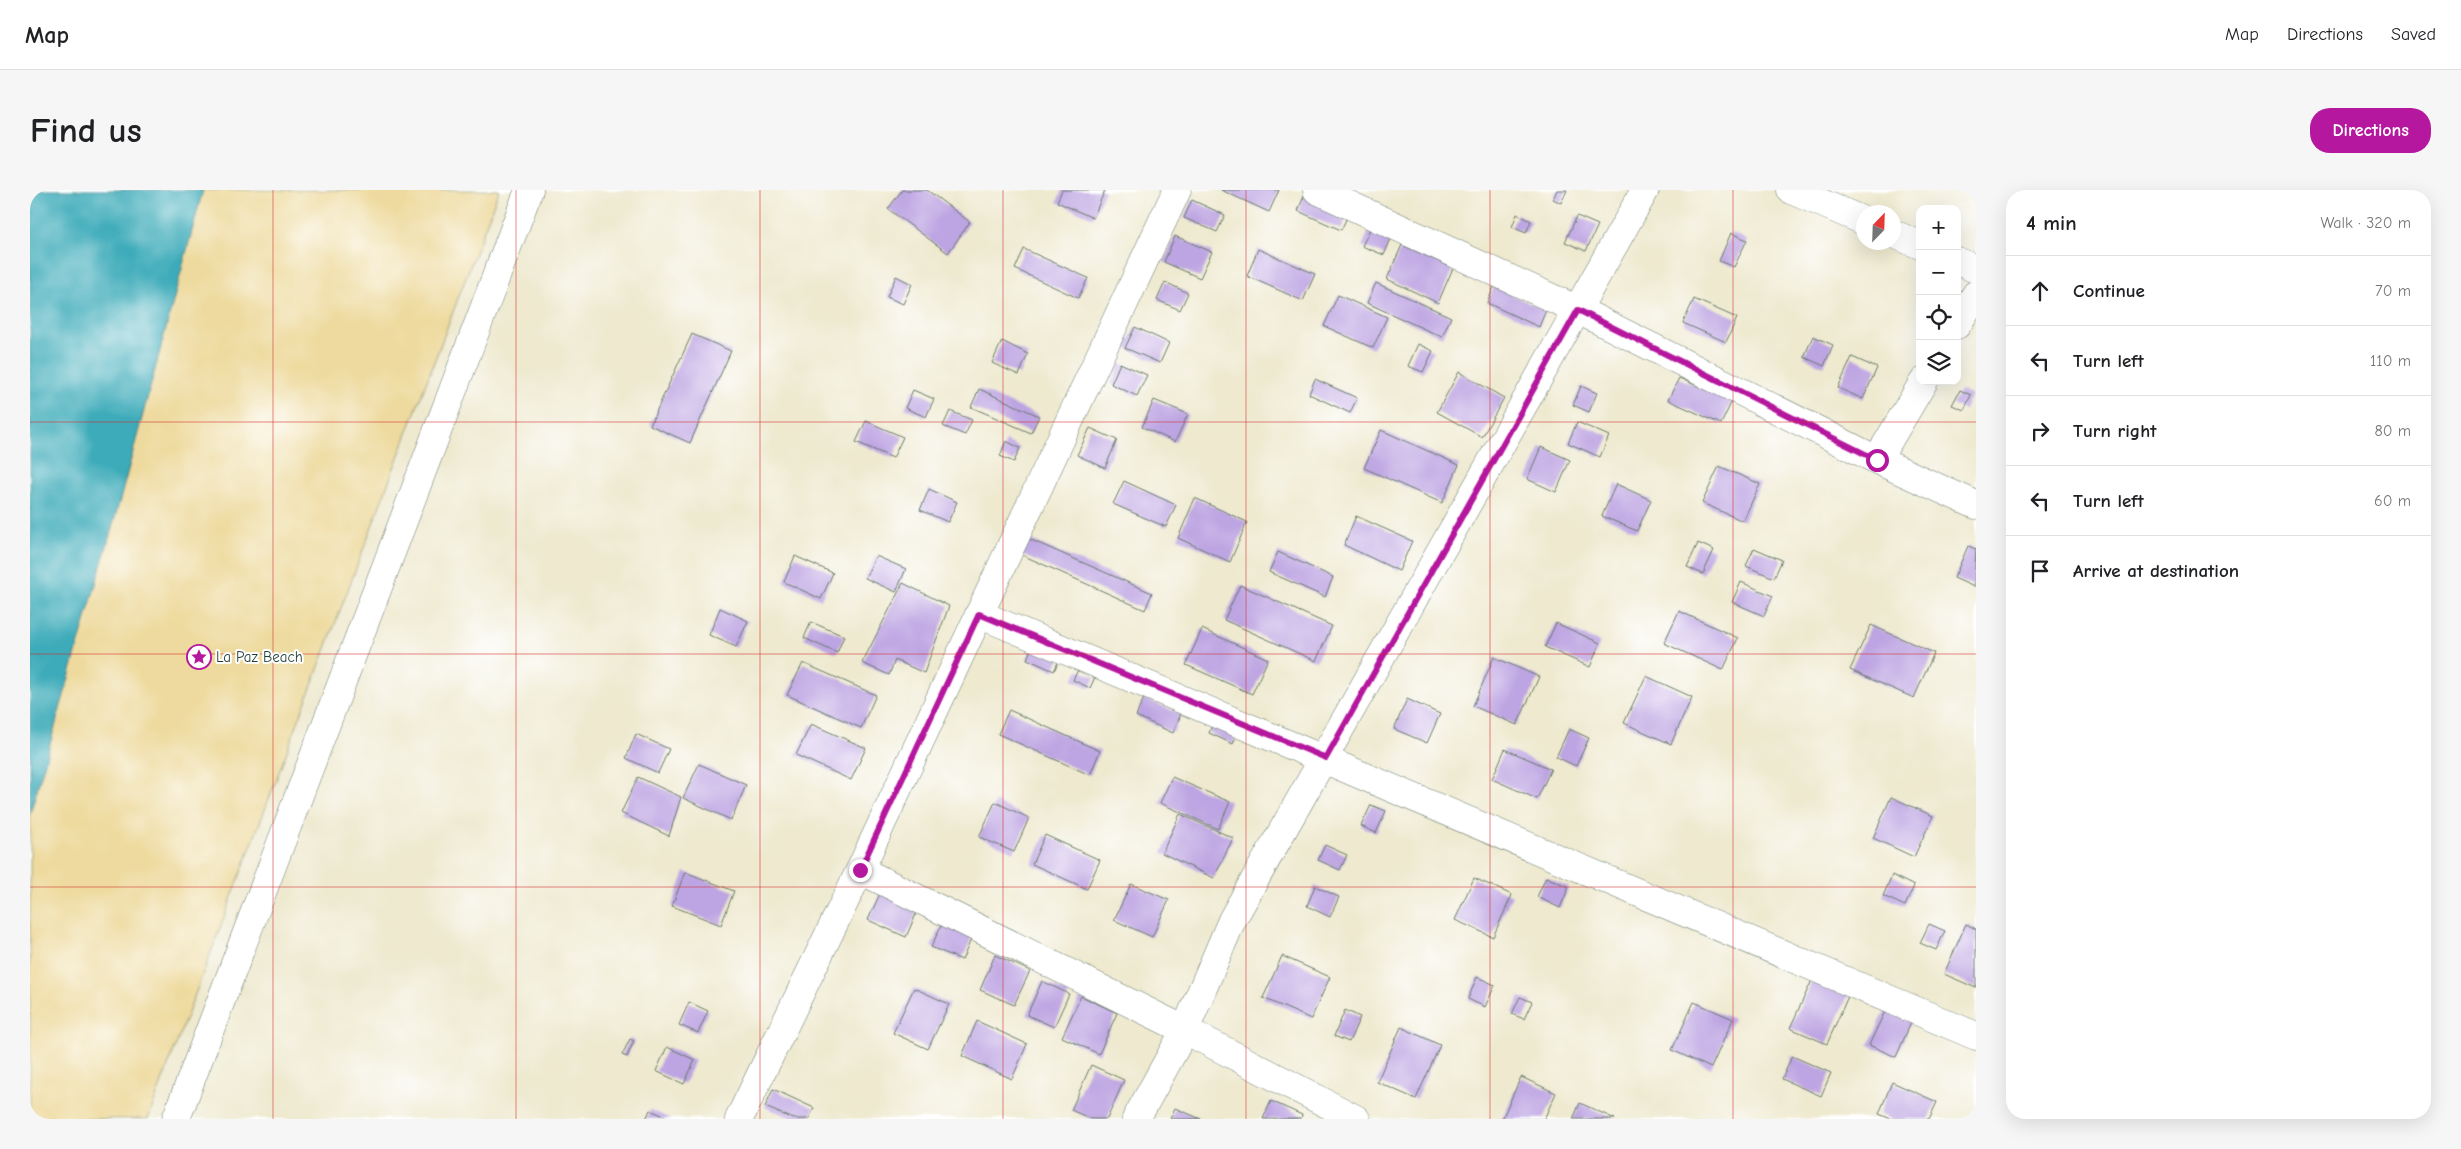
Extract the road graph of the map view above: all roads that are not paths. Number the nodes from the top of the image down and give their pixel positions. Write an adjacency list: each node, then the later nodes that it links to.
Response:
1 (529, 190): 22 (street)
2 (1177, 190): 17 (street)
3 (1317, 190): 12 (street)
4 (1645, 190): 12 (street)
5 (1791, 190): 6 (street)
6 (1856, 218)
7 (1901, 237): 8 (street)
8 (1916, 243)
9 (1961, 263): 10 (street)
10 (1976, 269)
11 (1976, 294): 13 (street)
12 (1578, 310): 15 (street); 18 (street)
13 (1961, 318)
14 (1922, 385): 15 (street)
15 (1877, 460): 16 (street)
16 (1976, 505)
17 (979, 614): 18 (street); 19 (street)
18 (1326, 758): 20 (street); 21 (street)
19 (860, 870): 20 (street); 23 (street)
20 (1186, 1030): 24 (street); 25 (street)
21 (1976, 1036)
22 (176, 1119)
23 (739, 1119)
24 (1136, 1119)
25 (1356, 1119)

